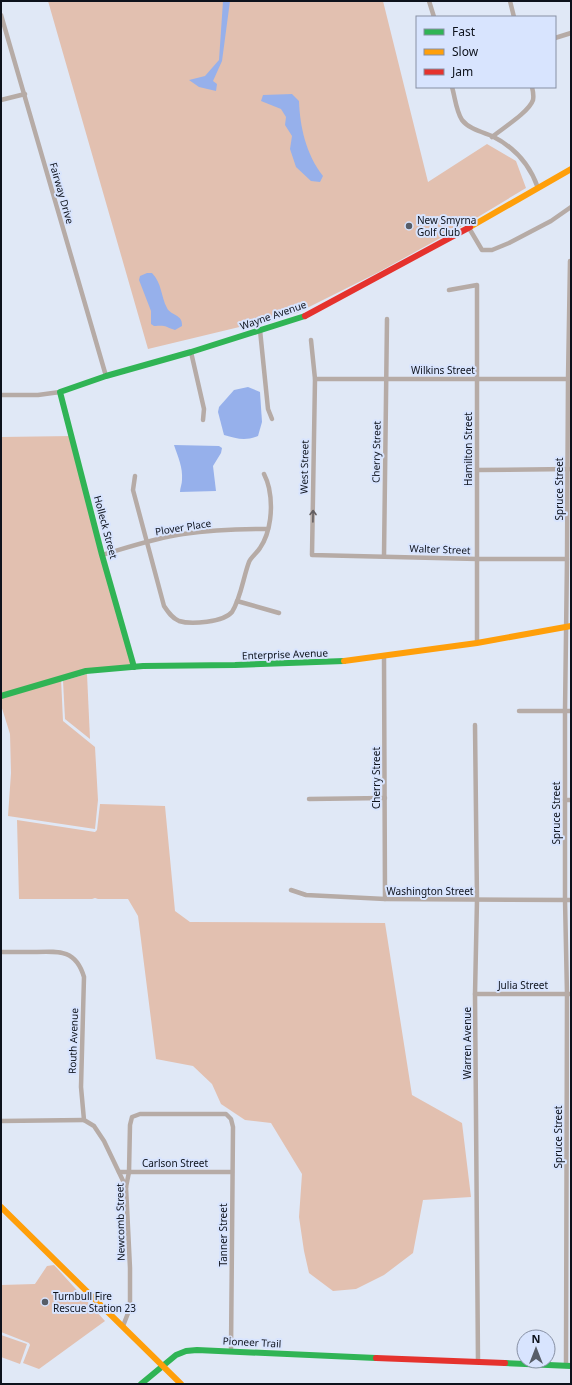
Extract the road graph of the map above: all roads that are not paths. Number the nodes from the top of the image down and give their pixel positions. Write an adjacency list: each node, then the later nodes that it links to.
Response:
1 (430, 1): 4 (street)
2 (510, 1): 5 (street)
3 (1, 15): 10 (street, Fairway Drive)
4 (434, 16)
5 (514, 16)
6 (571, 33): 7 (street)
7 (556, 38)
8 (452, 88): 12 (street)
9 (532, 88): 12 (street)
10 (24, 94): 11 (street); 24 (street, Fairway Drive)
11 (1, 100)
12 (492, 137): 14 (street)
13 (571, 169): 14 (street, Wayne Avenue)
14 (538, 188): 16 (street, Wayne Avenue)
15 (571, 207): 16 (street)
16 (469, 228): 21 (street, Wayne Avenue)
17 (570, 261): 19 (street, Spruce Street)
18 (449, 290): 27 (street, Hamilton Street)
19 (570, 300): 28 (street, Spruce Street)
20 (387, 319): 26 (street, Cherry Street)
21 (260, 330): 23 (street, Wayne Avenue); 31 (street)
22 (311, 340): 25 (street, West Street)
23 (190, 352): 24 (street, Wayne Avenue); 32 (street)
24 (106, 376): 29 (street, Wayne Avenue)
25 (314, 379): 26 (street, Wilkins Street); 40 (street, West Street, one-way to 25)
26 (386, 379): 27 (street, Wilkins Street); 41 (street, Cherry Street)
27 (477, 379): 28 (street, Wilkins Street); 34 (street, Hamilton Street)
28 (569, 380): 33 (street, Spruce Street)
29 (60, 392): 30 (street, Wayne Avenue); 39 (street, Holleck Street)
30 (1, 395)
31 (272, 419)
32 (203, 420)
33 (569, 469): 34 (street); 43 (street, Spruce Street)
34 (477, 470): 42 (street, Hamilton Street)
35 (264, 474): 37 (street)
36 (135, 476): 38 (street)
37 (268, 529): 38 (street, Plover Place); 44 (street)
38 (146, 542): 39 (street, Plover Place); 44 (street)
39 (102, 555): 49 (street, Holleck Street)
40 (312, 556): 41 (street, Walter Street)
41 (384, 556): 42 (street, Walter Street)
42 (477, 559): 43 (street, Walter Street); 47 (street, Hamilton Street)
43 (568, 559): 46 (street, Spruce Street)
44 (237, 601): 45 (street)
45 (279, 613)
46 (569, 627): 47 (street, Enterprise Avenue); 52 (street, Spruce Street)
47 (476, 643): 48 (street, Enterprise Avenue)
48 (384, 656): 49 (street, Enterprise Avenue); 55 (street, Cherry Street)
49 (134, 667): 50 (street, Enterprise Avenue)
50 (1, 696)
51 (519, 711): 52 (street)
52 (565, 711): 53 (street); 57 (street, Spruce Street)
53 (571, 711)
54 (475, 725): 61 (street, Warren Avenue)
55 (385, 798): 56 (street); 60 (street, Cherry Street)
56 (309, 799)
57 (565, 800): 58 (street); 62 (street, Spruce Street)
58 (571, 800)
59 (291, 890): 60 (street, Washington Street)
60 (385, 899): 61 (street, Washington Street)
61 (476, 900): 62 (street, Washington Street); 65 (street, Warren Avenue)
62 (565, 900): 63 (street, Washington Street); 66 (street, Spruce Street)
63 (571, 900)
64 (1, 952): 69 (street, Routh Avenue)
65 (475, 994): 66 (street, Julia Street); 78 (street, Warren Avenue)
66 (569, 994): 67 (street, Spruce Street)
67 (569, 1109): 80 (street, Spruce Street)
68 (132, 1117): 72 (street, Newcomb Street); 73 (street, Tanner Street)
69 (84, 1120): 70 (street); 71 (street)
70 (1, 1121)
71 (119, 1172): 72 (street, Carlson Street); 74 (street)
72 (129, 1172): 73 (street, Carlson Street); 74 (street, Newcomb Street)
73 (232, 1172): 77 (street, Tanner Street)
74 (126, 1187): 76 (street, Newcomb Street)
75 (1, 1207): 76 (street)
76 (123, 1326): 79 (street)
77 (231, 1351): 78 (street, Pioneer Trail); 79 (street, Pioneer Trail)
78 (478, 1361): 80 (street, Pioneer Trail)
79 (163, 1366): 81 (street, Pioneer Trail); 82 (street)
80 (569, 1366)
81 (141, 1384)
82 (181, 1384)

